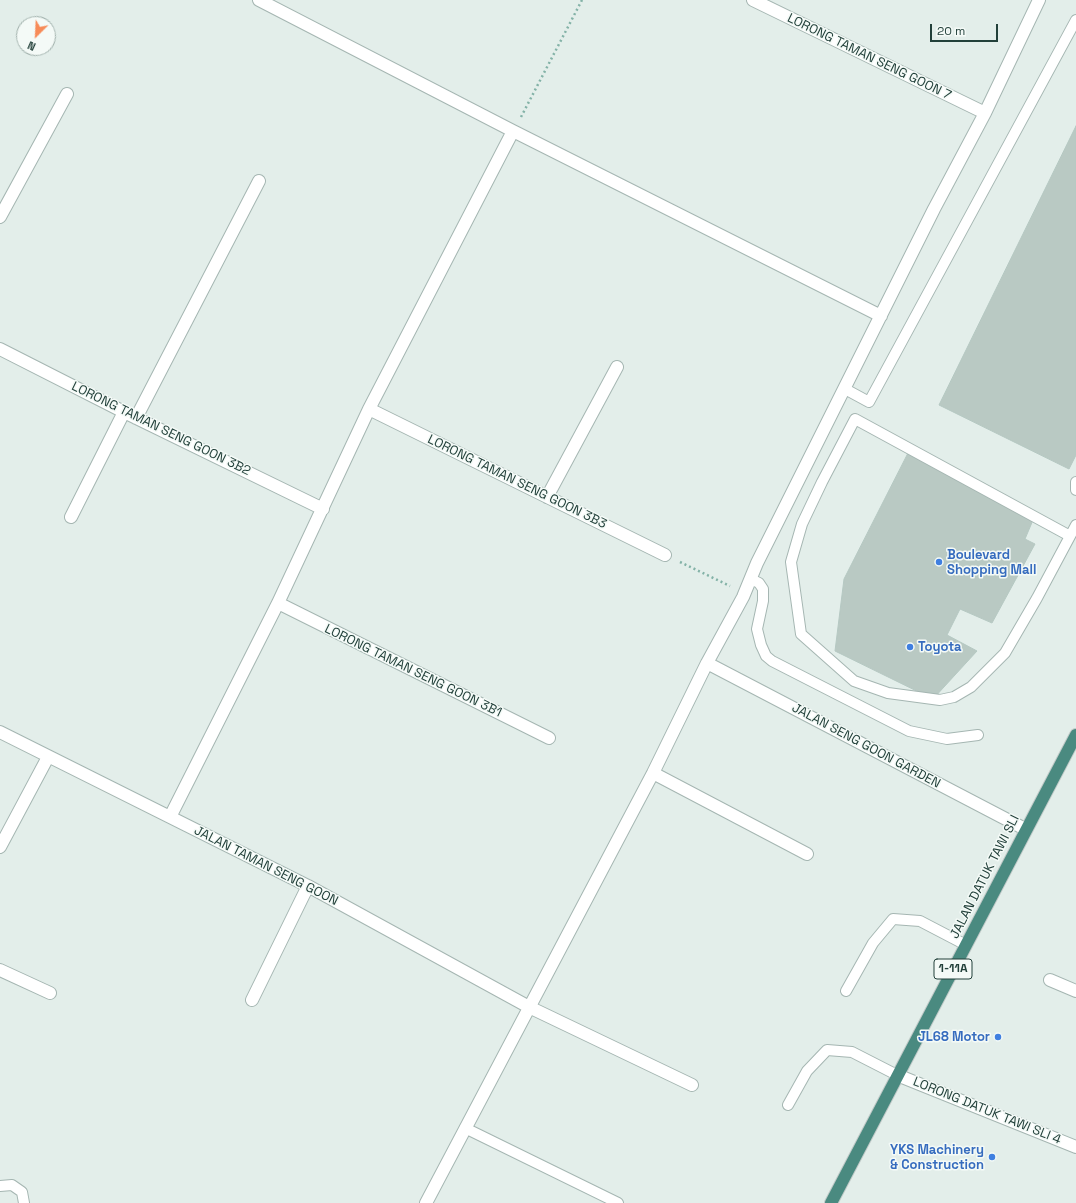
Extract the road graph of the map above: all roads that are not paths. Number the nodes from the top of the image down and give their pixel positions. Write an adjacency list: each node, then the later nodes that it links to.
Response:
1 (259, 0): 7 (street)
2 (754, 0): 6 (street, LORONG TAMAN SENG GOON 7)
3 (1039, 0): 6 (street)
4 (1076, 20): 13 (lane)
5 (67, 94): 9 (street)
6 (985, 113): 10 (street)
7 (513, 131): 10 (street); 14 (street)
8 (259, 181): 16 (street)
9 (0, 217)
10 (881, 316): 13 (street)
11 (0, 348): 15 (street, LORONG TAMAN SENG GOON 3B2)
12 (617, 367): 19 (street)
13 (845, 389): 25 (street)
14 (369, 409): 19 (street, LORONG TAMAN SENG GOON 3B3); 20 (street)
15 (124, 412): 16 (street, LORONG TAMAN SENG GOON 3B2); 21 (street)
16 (136, 418): 20 (street, LORONG TAMAN SENG GOON 3B2)
17 (1076, 482): 18 (lane)
18 (1076, 490)
19 (547, 497): 24 (street, LORONG TAMAN SENG GOON 3B3)
20 (323, 509): 26 (street)
21 (71, 517)
22 (1076, 525): 23 (lane)
23 (1070, 536): 23 (lane)
24 (665, 555)
25 (751, 580): 27 (street); 29 (lane)
26 (278, 603): 31 (street, LORONG TAMAN SENG GOON 3B1); 34 (street)
27 (707, 663): 33 (street); 35 (street, JALAN SENG GOON GARDEN)
28 (0, 732): 32 (street, JALAN TAMAN SENG GOON)
29 (978, 735)
30 (1076, 735): 35 (highway, JALAN DATUK TAWI SLI / 1-11A)
31 (549, 738)
32 (48, 757): 34 (street, JALAN TAMAN SENG GOON); 36 (street)
33 (653, 773): 37 (street); 46 (street)
34 (170, 817): 38 (street, JALAN TAMAN SENG GOON)
35 (1025, 830): 39 (highway, JALAN DATUK TAWI SLI / 1-11A)
36 (0, 846)
37 (807, 854)
38 (308, 886): 45 (street); 46 (street, JALAN TAMAN SENG GOON)
39 (966, 945): 42 (lane); 47 (highway, JALAN DATUK TAWI SLI / 1-11A)
40 (0, 970): 44 (street)
41 (1050, 980): 43 (street)
42 (846, 991)
43 (1076, 992)
44 (50, 993)
45 (252, 1000)
46 (529, 1007): 48 (street, JALAN TAMAN SENG GOON); 50 (street)
47 (898, 1074): 49 (lane); 51 (street, LORONG DATUK TAWI SLI 4); 56 (highway, JALAN DATUK TAWI SLI / 1-11A)
48 (692, 1085)
49 (788, 1105)
50 (465, 1128): 54 (street); 55 (lane)
51 (1076, 1148)
52 (0, 1186): 53 (lane)
53 (24, 1203)
54 (426, 1203)
55 (618, 1203)
56 (831, 1203)

